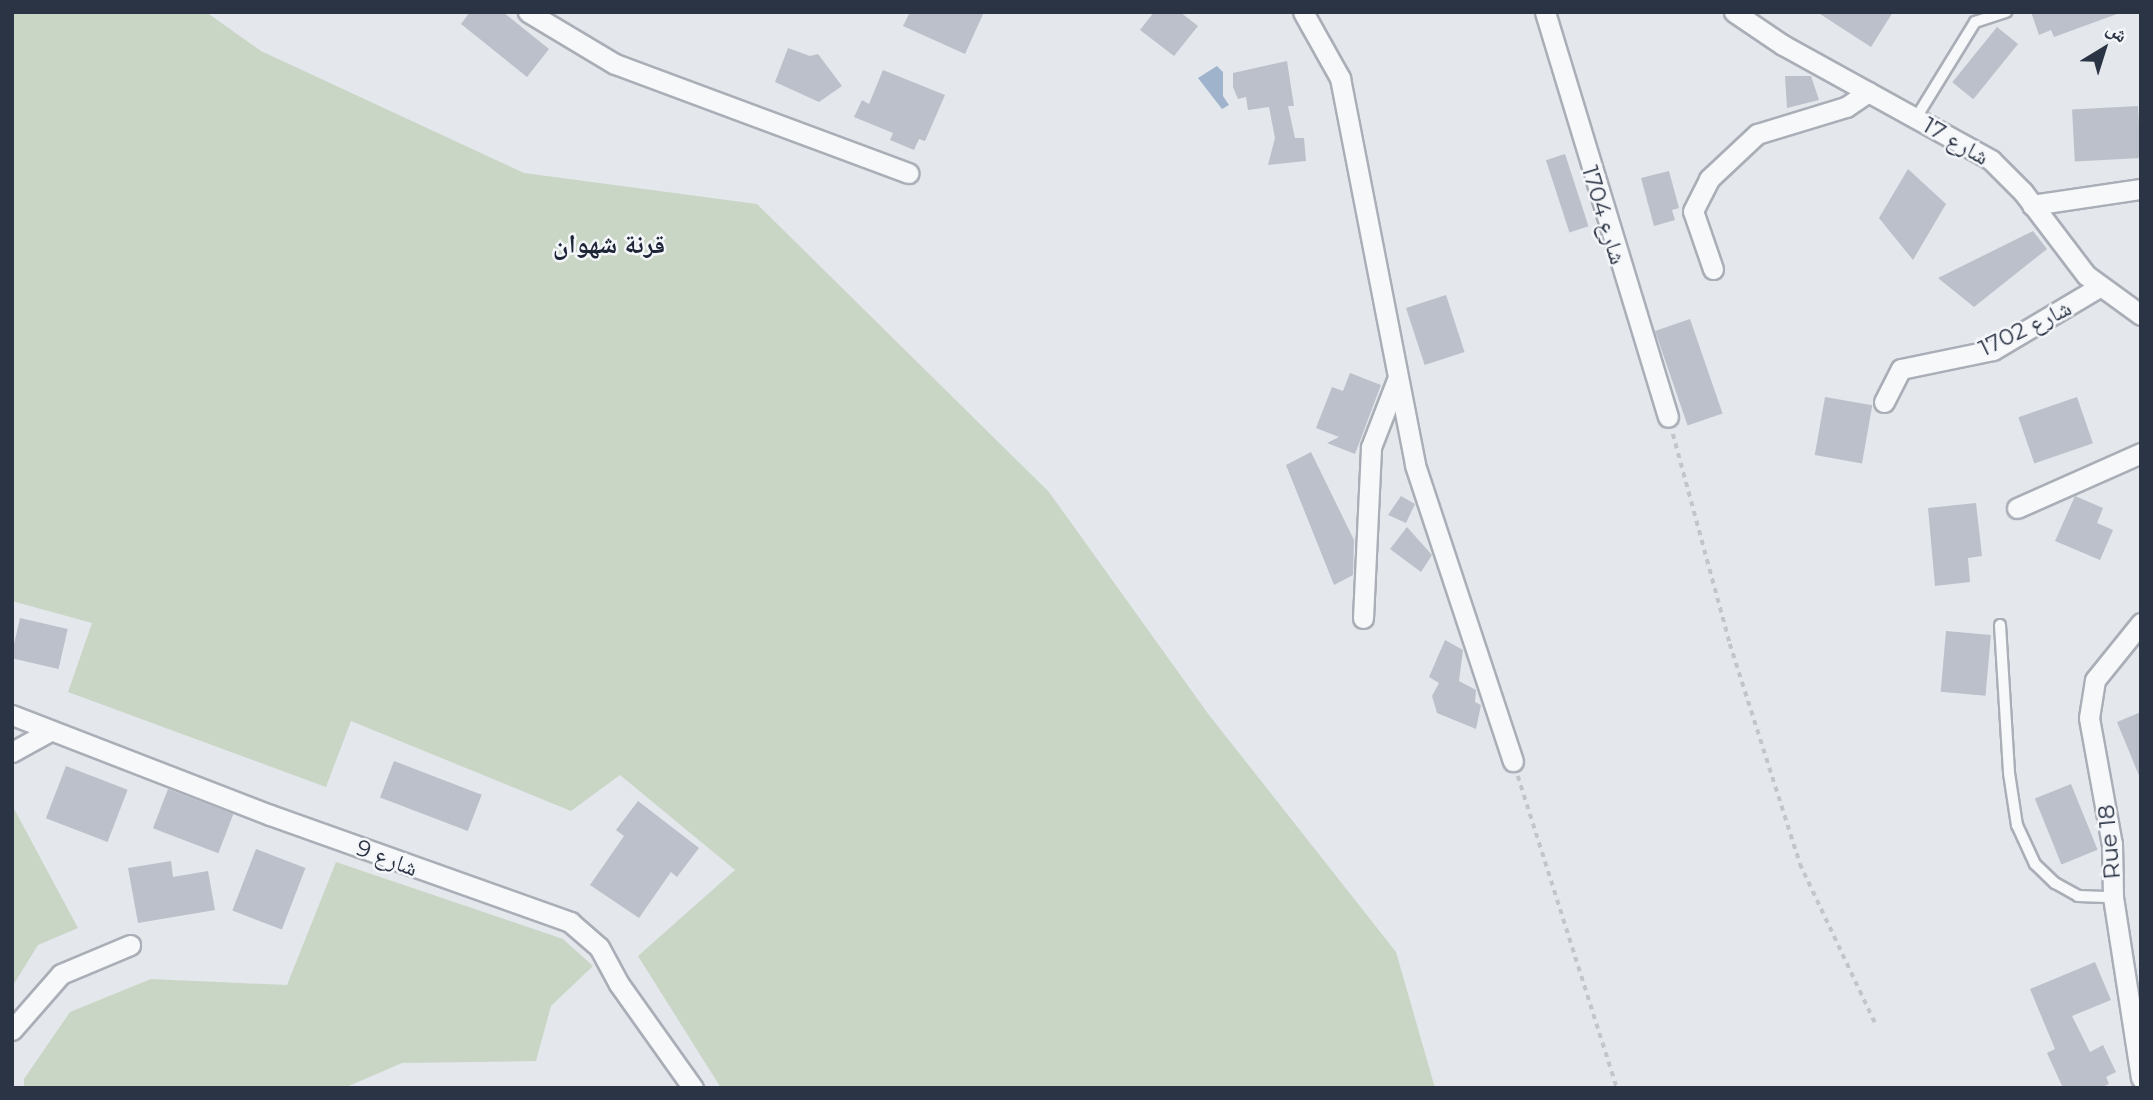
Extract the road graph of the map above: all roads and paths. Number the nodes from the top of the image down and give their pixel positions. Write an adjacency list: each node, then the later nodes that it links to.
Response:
1 (528, 12): 8 (street)
2 (1303, 12): 14 (street)
3 (1545, 12): 16 (street, شارع 1704)
4 (1734, 12): 6 (street, شارع 17)
5 (2006, 12): 7 (lane)
6 (1868, 92): 7 (street, شارع 17); 11 (street)
7 (1916, 118): 10 (street, شارع 17)
8 (908, 173)
9 (2141, 189): 10 (street)
10 (2032, 205): 12 (street, شارع 17)
11 (1713, 269)
12 (2099, 287): 13 (street, شارع 17); 15 (street, شارع 1702)
13 (2141, 315)
14 (1398, 379): 19 (street); 25 (street)
15 (1884, 402)
16 (1668, 416): 28 (path)
17 (2141, 453): 18 (street)
18 (2017, 508)
19 (1363, 618)
20 (2141, 623): 26 (street, Rue 18)
21 (2000, 625): 26 (lane)
22 (12, 715): 23 (street, شارع 9)
23 (50, 731): 24 (street); 31 (street, شارع 9)
24 (12, 752)
25 (1513, 761): 32 (path)
26 (2113, 897): 30 (street, Rue 18)
27 (130, 944): 29 (street)
28 (1875, 1023)
29 (12, 1030)
30 (2141, 1078)
31 (693, 1088)
32 (1617, 1088)

